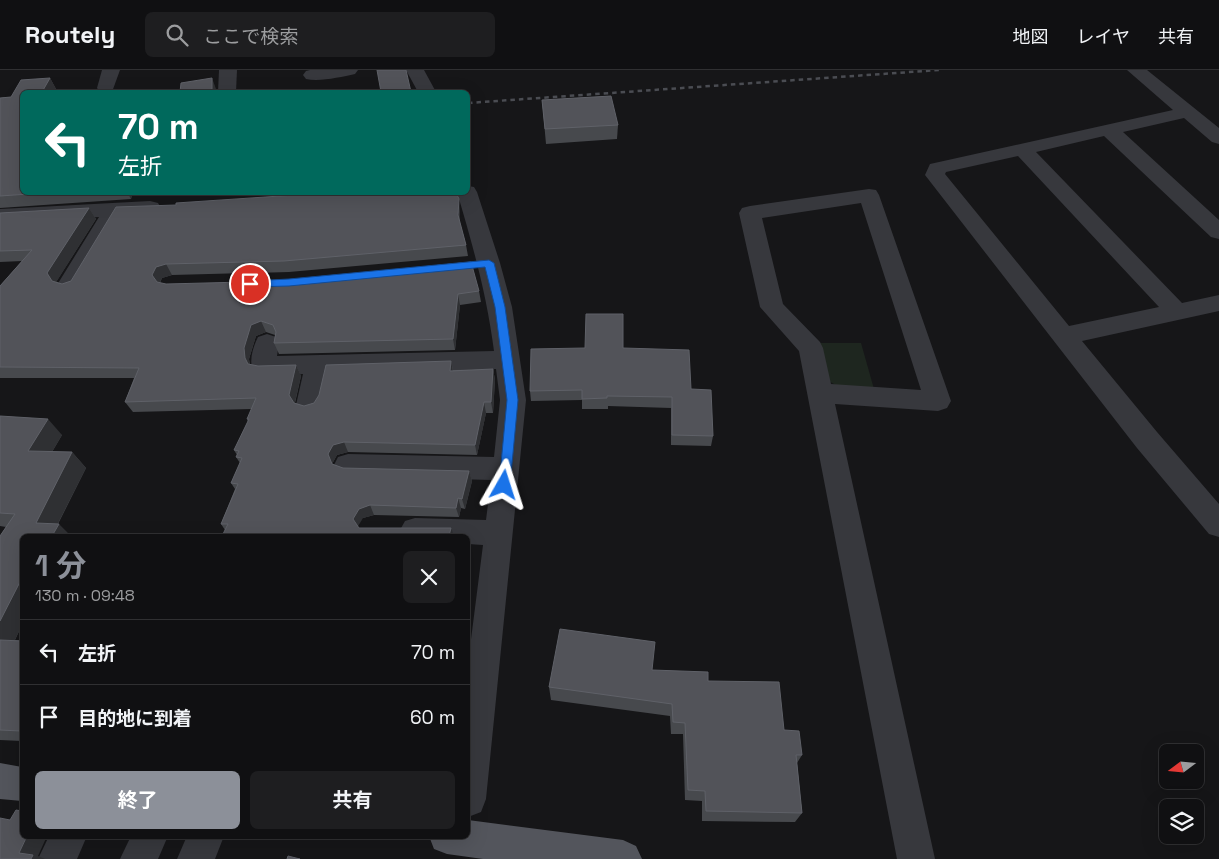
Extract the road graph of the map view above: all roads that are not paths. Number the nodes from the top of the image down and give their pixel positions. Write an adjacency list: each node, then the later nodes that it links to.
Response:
1 (111, 70): 7 (street)
2 (228, 70): 8 (street)
3 (349, 70): 6 (street)
4 (415, 70): 9 (street)
5 (1136, 70): 10 (street)
6 (312, 75)
7 (106, 88)
8 (227, 90)
9 (426, 90)
10 (1187, 112): 11 (street); 12 (street)
11 (1108, 130): 13 (street); 20 (street)
12 (1219, 138)
13 (1022, 149): 23 (street); 24 (street)
14 (45, 195): 18 (street)
15 (468, 195): 26 (street)
16 (105, 204): 17 (street); 18 (street); 21 (street)
17 (173, 206)
18 (38, 214): 19 (street)
19 (0, 216)
20 (1219, 232)
21 (68, 285)
22 (1219, 303): 23 (street)
23 (1177, 312): 24 (street)
24 (1064, 336): 32 (street)
25 (267, 343): 27 (street)
26 (507, 360): 27 (street); 31 (street)
27 (318, 365): 29 (street)
28 (820, 393): 28 (street); 46 (street)
29 (309, 404)
30 (348, 466): 31 (street)
31 (506, 470): 34 (street)
32 (1219, 525)
33 (394, 530): 34 (street)
34 (499, 533): 36 (street)
35 (0, 781): 37 (main road)
36 (470, 782)
37 (20, 784)
38 (67, 839): 42 (street)
39 (149, 839): 43 (street)
40 (205, 839): 44 (street)
41 (470, 839): 45 (main road)
42 (57, 859)
43 (139, 859)
44 (196, 859)
45 (623, 859)
46 (916, 859)

